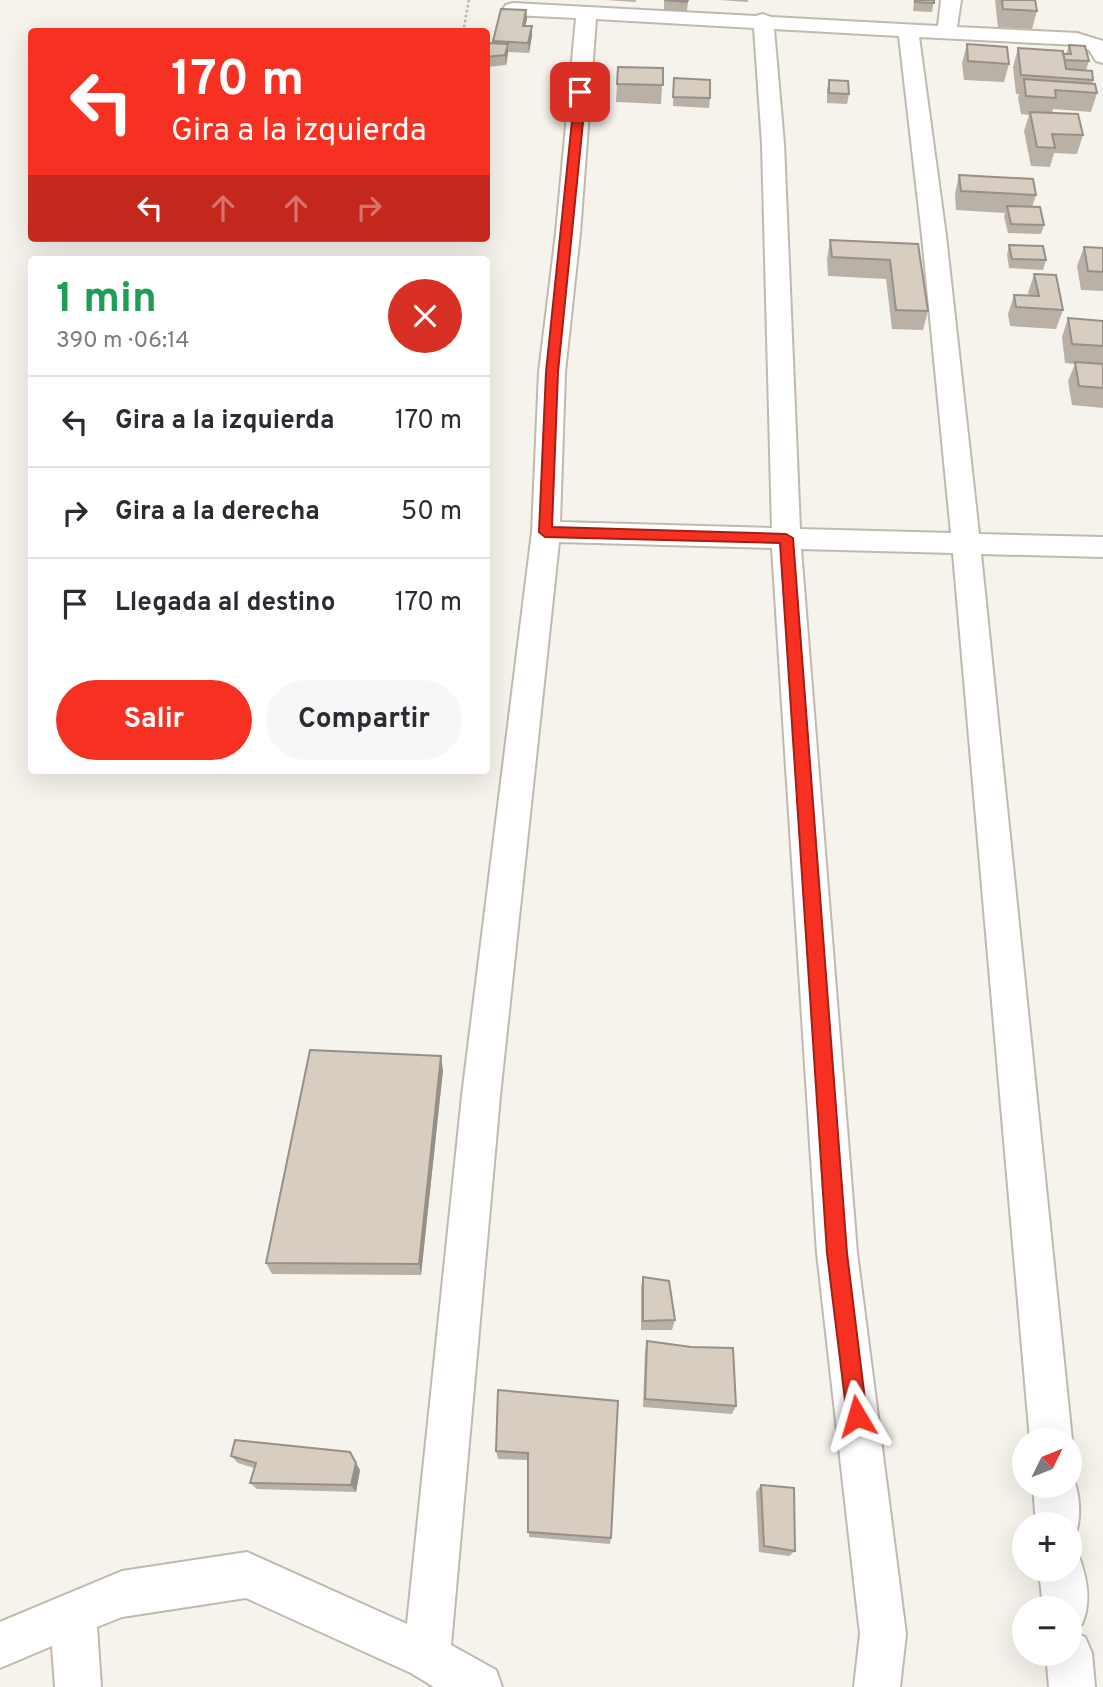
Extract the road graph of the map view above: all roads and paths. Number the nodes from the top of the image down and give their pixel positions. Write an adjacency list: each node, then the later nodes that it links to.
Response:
1 (469, 0): 6 (path)
2 (951, 0): 8 (street)
3 (513, 9): 4 (street)
4 (587, 11): 5 (street); 10 (street)
5 (763, 20): 7 (street); 11 (street)
6 (464, 28)
7 (908, 28): 8 (street); 12 (street)
8 (947, 30): 9 (street)
9 (1102, 52)
10 (545, 532): 11 (street); 17 (street)
11 (786, 538): 12 (street); 21 (street)
12 (966, 542): 13 (street); 14 (street)
13 (1103, 547)
14 (1050, 1428)
15 (73, 1615): 16 (street); 17 (street); 19 (street)
16 (0, 1645)
17 (427, 1657): 20 (street)
18 (1070, 1666): 22 (street)
19 (78, 1687)
20 (479, 1687)
21 (877, 1687)
22 (1072, 1687)

